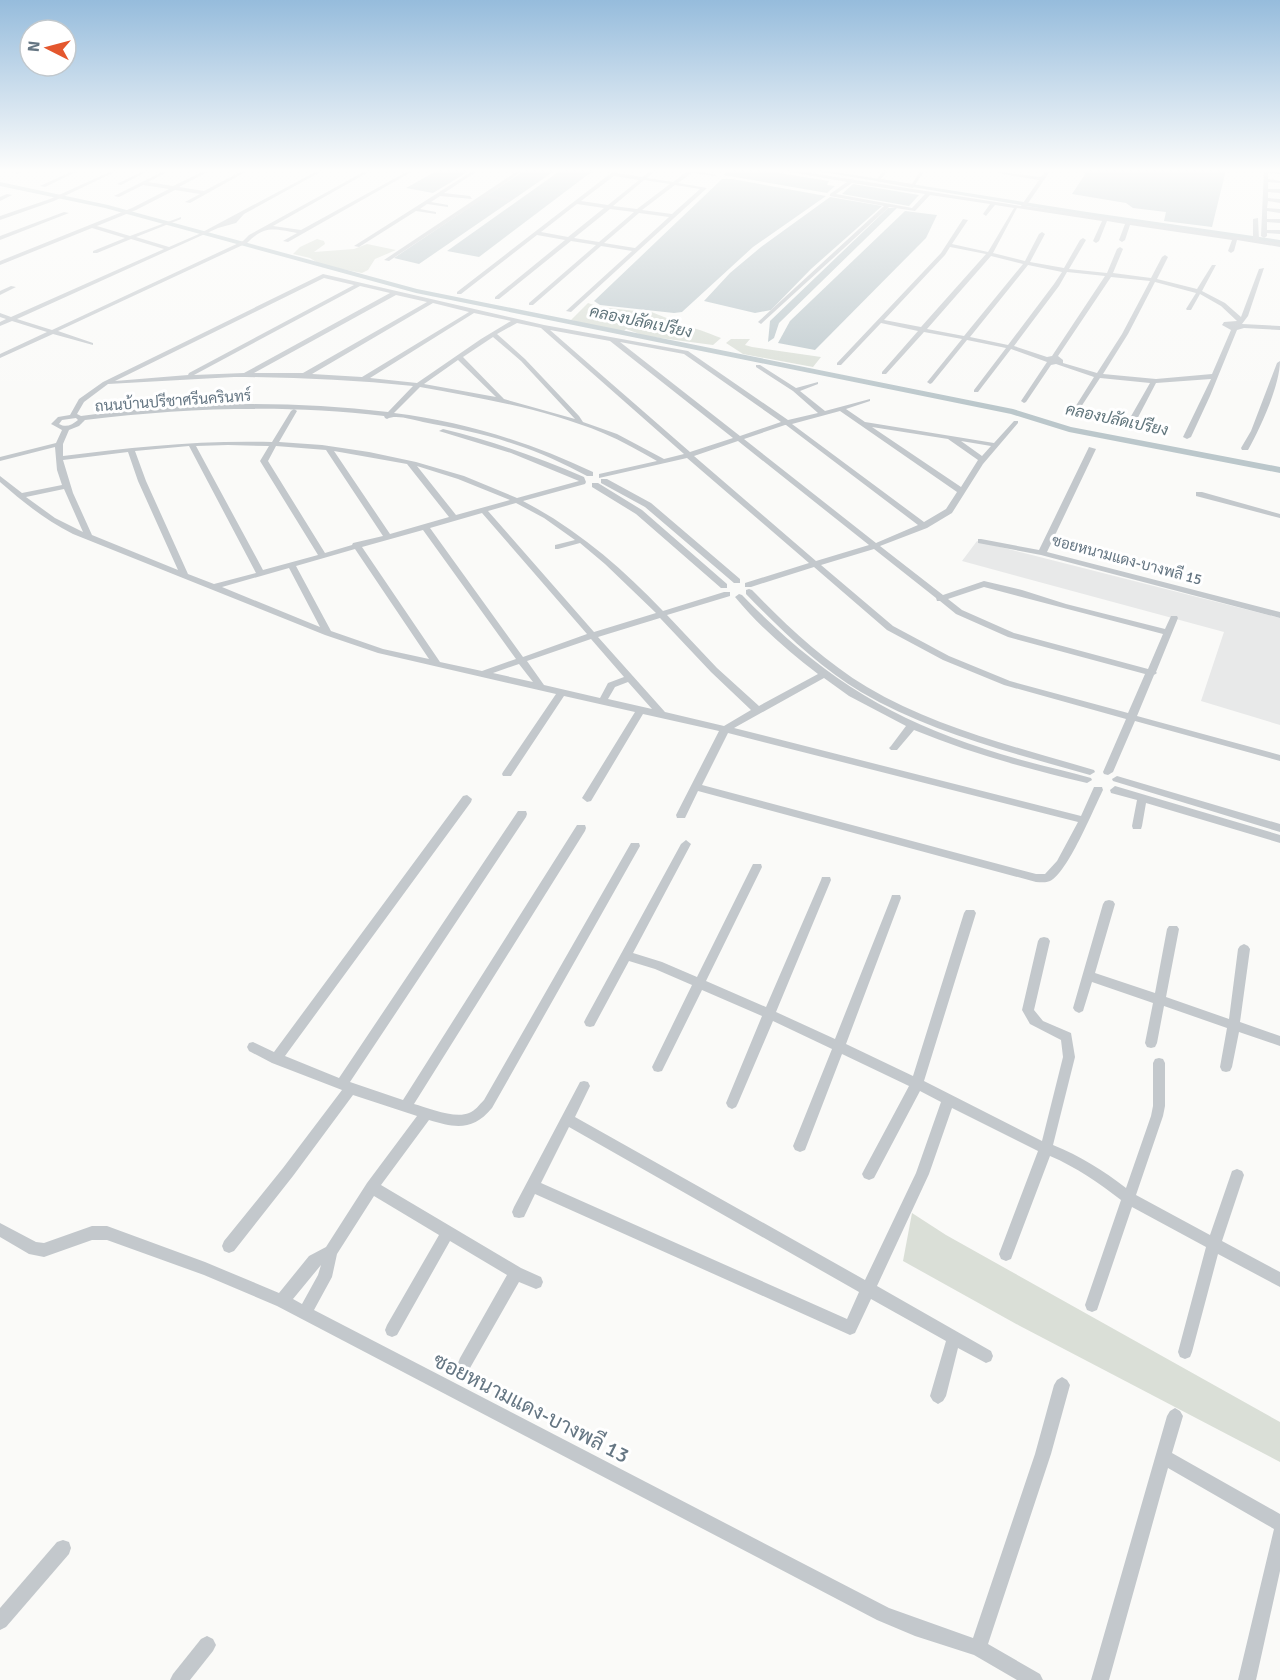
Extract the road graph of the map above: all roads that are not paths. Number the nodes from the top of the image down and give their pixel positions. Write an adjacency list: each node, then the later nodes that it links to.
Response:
1 (36, 248): 23 (street)
2 (104, 248): 18 (street)
3 (230, 248): 51 (street)
4 (404, 248): 21 (street)
5 (515, 248): 34 (street)
6 (556, 248): 35 (street)
7 (595, 248): 37 (street)
8 (632, 248): 16 (street)
9 (841, 248): 45 (street)
10 (947, 248): 44 (street)
11 (967, 248): 19 (street)
12 (993, 248): 19 (street)
13 (1034, 248): 22 (street)
14 (1079, 248): 26 (street)
15 (169, 249): 42 (street)
16 (636, 249): 39 (street)
17 (1120, 249): 27 (street)
18 (95, 252)
19 (990, 253): 22 (street); 50 (street)
20 (1165, 257): 28 (street)
21 (387, 260)
22 (1027, 262): 26 (street); 53 (street)
23 (0, 263)
24 (1214, 266): 31 (street)
25 (1262, 269): 47 (street)
26 (1067, 270): 27 (street); 56 (street)
27 (1109, 275): 28 (street); 59 (street)
28 (1154, 281): 31 (street); 67 (street)
29 (360, 284): 33 (street); 65 (street); 73 (street)
30 (13, 287): 32 (street)
31 (1198, 292): 38 (street); 47 (street)
32 (0, 293)
33 (395, 293): 36 (street); 64 (street)
34 (459, 293)
35 (496, 298)
36 (431, 302): 40 (street); 66 (street)
37 (531, 304)
38 (1189, 309)
39 (569, 311)
40 (472, 312): 43 (street); 69 (street)
41 (0, 315): 42 (street)
42 (12, 319): 46 (street); 51 (street)
43 (516, 321): 48 (street); 52 (street)
44 (879, 321): 50 (street); 61 (street)
45 (761, 322)
46 (0, 324)
47 (1239, 325): 49 (street); 68 (street)
48 (543, 327): 54 (street); 104 (street)
49 (1280, 328)
50 (920, 330): 53 (street); 63 (street)
51 (52, 332): 55 (street); 57 (street)
52 (494, 334): 58 (street); 88 (street)
53 (965, 338): 56 (street); 71 (street)
54 (612, 339): 89 (street); 95 (street)
55 (91, 344)
56 (1010, 347): 59 (street); 76 (street)
57 (0, 356)
58 (459, 357): 74 (street); 77 (street)
59 (1052, 360): 67 (street); 79 (street)
60 (1280, 363): 100 (street)
61 (839, 364)
62 (758, 366): 75 (street)
63 (884, 373)
64 (247, 374): 65 (street); 66 (street)
65 (188, 375): 73 (street)
66 (305, 375): 69 (street)
67 (1100, 375): 70 (street); 82 (street)
68 (1215, 376): 70 (street); 94 (street)
69 (366, 378): 74 (street)
70 (1154, 381): 91 (street)
71 (930, 382)
72 (816, 383): 75 (street)
73 (104, 384): 84 (street)
74 (418, 385): 77 (street); 85 (street)
75 (795, 390): 83 (street)
76 (976, 391)
77 (501, 399): 88 (street)
78 (868, 400): 80 (street)
79 (1024, 401)
80 (841, 409): 83 (street); 90 (street)
81 (294, 411): 85 (street, ถนนบ้านปรีชาศรีนครินทร์); 86 (street, ถนนบ้านปรีชาศรีนครินทร์); 97 (street)
82 (1075, 412)
83 (823, 413): 89 (street)
84 (73, 415): 86 (street, ถนนบ้านปรีชาศรีนครินทร์); 92 (street, ถนนบ้านปรีชาศรีนครินทร์)
85 (387, 417): 86 (street, ถนนบ้านปรีชาศรีนครินทร์); 110 (street, ถนนบ้านปรีชาศรีนครินทร์); 113 (street, ถนนบ้านปรีชาศรีนครินทร์)
86 (81, 420): 92 (street, ถนนบ้านปรีชาศรีนครินทร์)
87 (1016, 422): 99 (street)
88 (580, 423): 108 (street)
89 (786, 423): 95 (street); 123 (street)
90 (862, 423): 93 (street); 116 (street)
91 (1130, 425)
92 (66, 428): 96 (street)
93 (950, 437): 99 (street); 107 (street)
94 (1187, 437)
95 (740, 438): 104 (street); 130 (street)
96 (59, 444): 105 (street); 106 (street)
97 (272, 444): 98 (street); 103 (street); 133 (street)
98 (192, 445): 101 (street); 136 (street)
99 (996, 446): 107 (street)
100 (1245, 448)
101 (131, 449): 105 (street); 137 (street)
102 (1092, 449): 132 (street, ซอยหนามแดง-บางพลี 15)
103 (329, 450): 109 (street); 126 (street)
104 (689, 455): 108 (street); 135 (street)
105 (60, 458): 114 (street)
106 (0, 459)
107 (983, 460): 116 (street)
108 (663, 461): 112 (street)
109 (410, 463): 119 (street); 122 (street)
110 (590, 474): 112 (street, ถนนบ้านปรีชาศรีนครินทร์); 113 (street)
111 (0, 478): 118 (street)
112 (603, 478): 115 (street); 138 (street, ถนนบ้านปรีชาศรีนครินทร์)
113 (581, 480): 115 (street, ถนนบ้านปรีชาศรีนครินทร์); 119 (street)
114 (67, 486): 118 (street); 125 (street)
115 (595, 486): 141 (street, ถนนบ้านปรีชาศรีนครินทร์)
116 (961, 491): 123 (street)
117 (1199, 494): 121 (street)
118 (19, 496): 125 (street)
119 (516, 501): 120 (street); 127 (street)
120 (483, 510): 122 (street); 149 (street)
121 (1280, 516)
122 (454, 518): 124 (street)
123 (924, 526): 130 (street)
124 (424, 527): 126 (street); 150 (street)
125 (88, 537): 137 (street)
126 (388, 537): 129 (street)
127 (582, 540): 131 (street); 144 (street)
128 (981, 541): 132 (street)
129 (356, 546): 133 (street); 151 (street)
130 (874, 546): 135 (street); 143 (street)
131 (558, 547)
132 (1042, 553): 145 (street, ซอยหนามแดง-บางพลี 15)
133 (322, 555): 134 (street)
134 (291, 564): 136 (street); 147 (street)
135 (814, 564): 140 (street); 162 (street)
136 (260, 573): 139 (street)
137 (185, 577): 139 (street)
138 (737, 581): 140 (street, ถนนบ้านปรีชาศรีนครินทร์); 141 (street)
139 (214, 587): 147 (street)
140 (748, 589): 142 (street); 169 (street, ถนนบ้านปรีชาศรีนครินทร์)
141 (725, 590): 142 (street, ถนนบ้านปรีชาศรีนครินทร์); 144 (street)
142 (739, 597): 154 (street, ถนนบ้านปรีชาศรีนครินทร์)
143 (940, 599): 148 (street); 152 (street)
144 (660, 615): 149 (street); 160 (street)
145 (1280, 615)
146 (1174, 618): 148 (street)
147 (328, 633): 151 (street)
148 (1168, 633): 152 (street)
149 (591, 636): 150 (street); 155 (street)
150 (523, 660): 153 (street); 156 (street)
151 (437, 664): 153 (street)
152 (1152, 673): 162 (street)
153 (483, 674): 156 (street)
154 (824, 674): 160 (street); 163 (street, ถนนบ้านปรีชาศรีนครินทร์)
155 (629, 678): 158 (street); 161 (street)
156 (540, 686): 157 (street)
157 (562, 692): 158 (street); 168 (street)
158 (602, 702): 159 (street)
159 (640, 711): 161 (street); 173 (street)
160 (758, 711): 164 (street)
161 (662, 715): 164 (street)
162 (1131, 717): 166 (street); 167 (street)
163 (912, 725): 165 (street); 169 (street, ถนนบ้านปรีชาศรีนครินทร์)
164 (725, 729): 171 (street); 178 (street)
165 (894, 748)
166 (1280, 758)
167 (1108, 771): 169 (street, ถนนบ้านปรีชาศรีนครินทร์); 170 (street)
168 (507, 774)
169 (1088, 776): 172 (street, ถนนบ้านปรีชาศรีนครินทร์)
170 (1116, 784): 172 (street); 174 (street); 181 (street)
171 (697, 787): 177 (street); 178 (street)
172 (1098, 790): 178 (street)
173 (587, 798)
174 (1142, 798): 179 (street); 182 (street)
175 (467, 799): 205 (street)
176 (522, 814): 211 (street)
177 (681, 815)
178 (1084, 820)
179 (1137, 826)
180 (581, 828): 214 (street)
181 (1280, 828)
182 (1280, 839)
183 (686, 844): 193 (street)
184 (635, 846): 215 (street)
185 (757, 867): 195 (street)
186 (826, 880): 198 (street)
187 (896, 898): 204 (street)
188 (1109, 904): 194 (street)
189 (970, 913): 209 (street)
190 (1173, 929): 196 (street)
191 (1044, 941): 218 (street)
192 (1244, 949): 200 (street)
193 (626, 956): 195 (street); 199 (street)
194 (1089, 976): 196 (street); 197 (street)
195 (701, 984): 198 (street); 207 (street)
196 (1158, 999): 200 (street); 202 (street)
197 (1080, 1008)
198 (768, 1014): 204 (street); 213 (street)
199 (590, 1022)
200 (1234, 1025): 201 (street); 208 (street)
201 (1280, 1041)
202 (1151, 1043)
203 (253, 1047): 205 (street)
204 (839, 1047): 209 (street); 217 (street)
205 (276, 1059): 211 (street)
206 (1159, 1064): 223 (street)
207 (658, 1067)
208 (1226, 1067)
209 (917, 1084): 212 (street); 219 (street)
210 (584, 1086): 216 (street)
211 (346, 1087): 214 (street); 228 (street)
212 (948, 1100): 218 (street); 234 (street)
213 (732, 1103)
214 (406, 1106): 215 (street)
215 (426, 1113): 222 (street)
216 (567, 1119): 221 (street); 234 (street)
217 (800, 1146)
218 (1046, 1149): 223 (street); 230 (street)
219 (869, 1174)
220 (1237, 1175): 227 (street)
221 (533, 1186): 224 (street); 234 (street)
222 (372, 1187): 226 (street); 229 (street)
223 (1130, 1199): 227 (street); 236 (street)
224 (519, 1212)
225 (0, 1230): 235 (street, ซอยหนามแดง-บางพลี 13)
226 (448, 1232): 231 (street); 238 (street)
227 (1214, 1244): 232 (street); 240 (street)
228 (229, 1246)
229 (331, 1252): 235 (street); 237 (street)
230 (1006, 1254)
231 (516, 1273): 233 (street); 242 (street)
232 (1280, 1280)
233 (536, 1282)
234 (869, 1288): 239 (street)
235 (282, 1301): 237 (street, ซอยหนามแดง-บางพลี 13)
236 (1092, 1305)
237 (305, 1312): 252 (street, ซอยหนามแดง-บางพลี 13)
238 (392, 1330)
239 (954, 1337): 241 (street); 244 (street)
240 (1185, 1352)
241 (986, 1356)
242 (465, 1362)
243 (1062, 1385): 252 (street)
244 (938, 1396)
245 (1175, 1416): 246 (street)
246 (1165, 1457): 247 (street); 255 (street)
247 (1280, 1523)
248 (1280, 1534): 256 (street)
249 (63, 1548): 250 (street)
250 (0, 1621)
251 (207, 1645): 253 (street)
252 (978, 1648): 254 (street, ซอยหนามแดง-บางพลี 13)
253 (179, 1680)
254 (1034, 1680)
255 (1100, 1680)
256 (1247, 1680)

